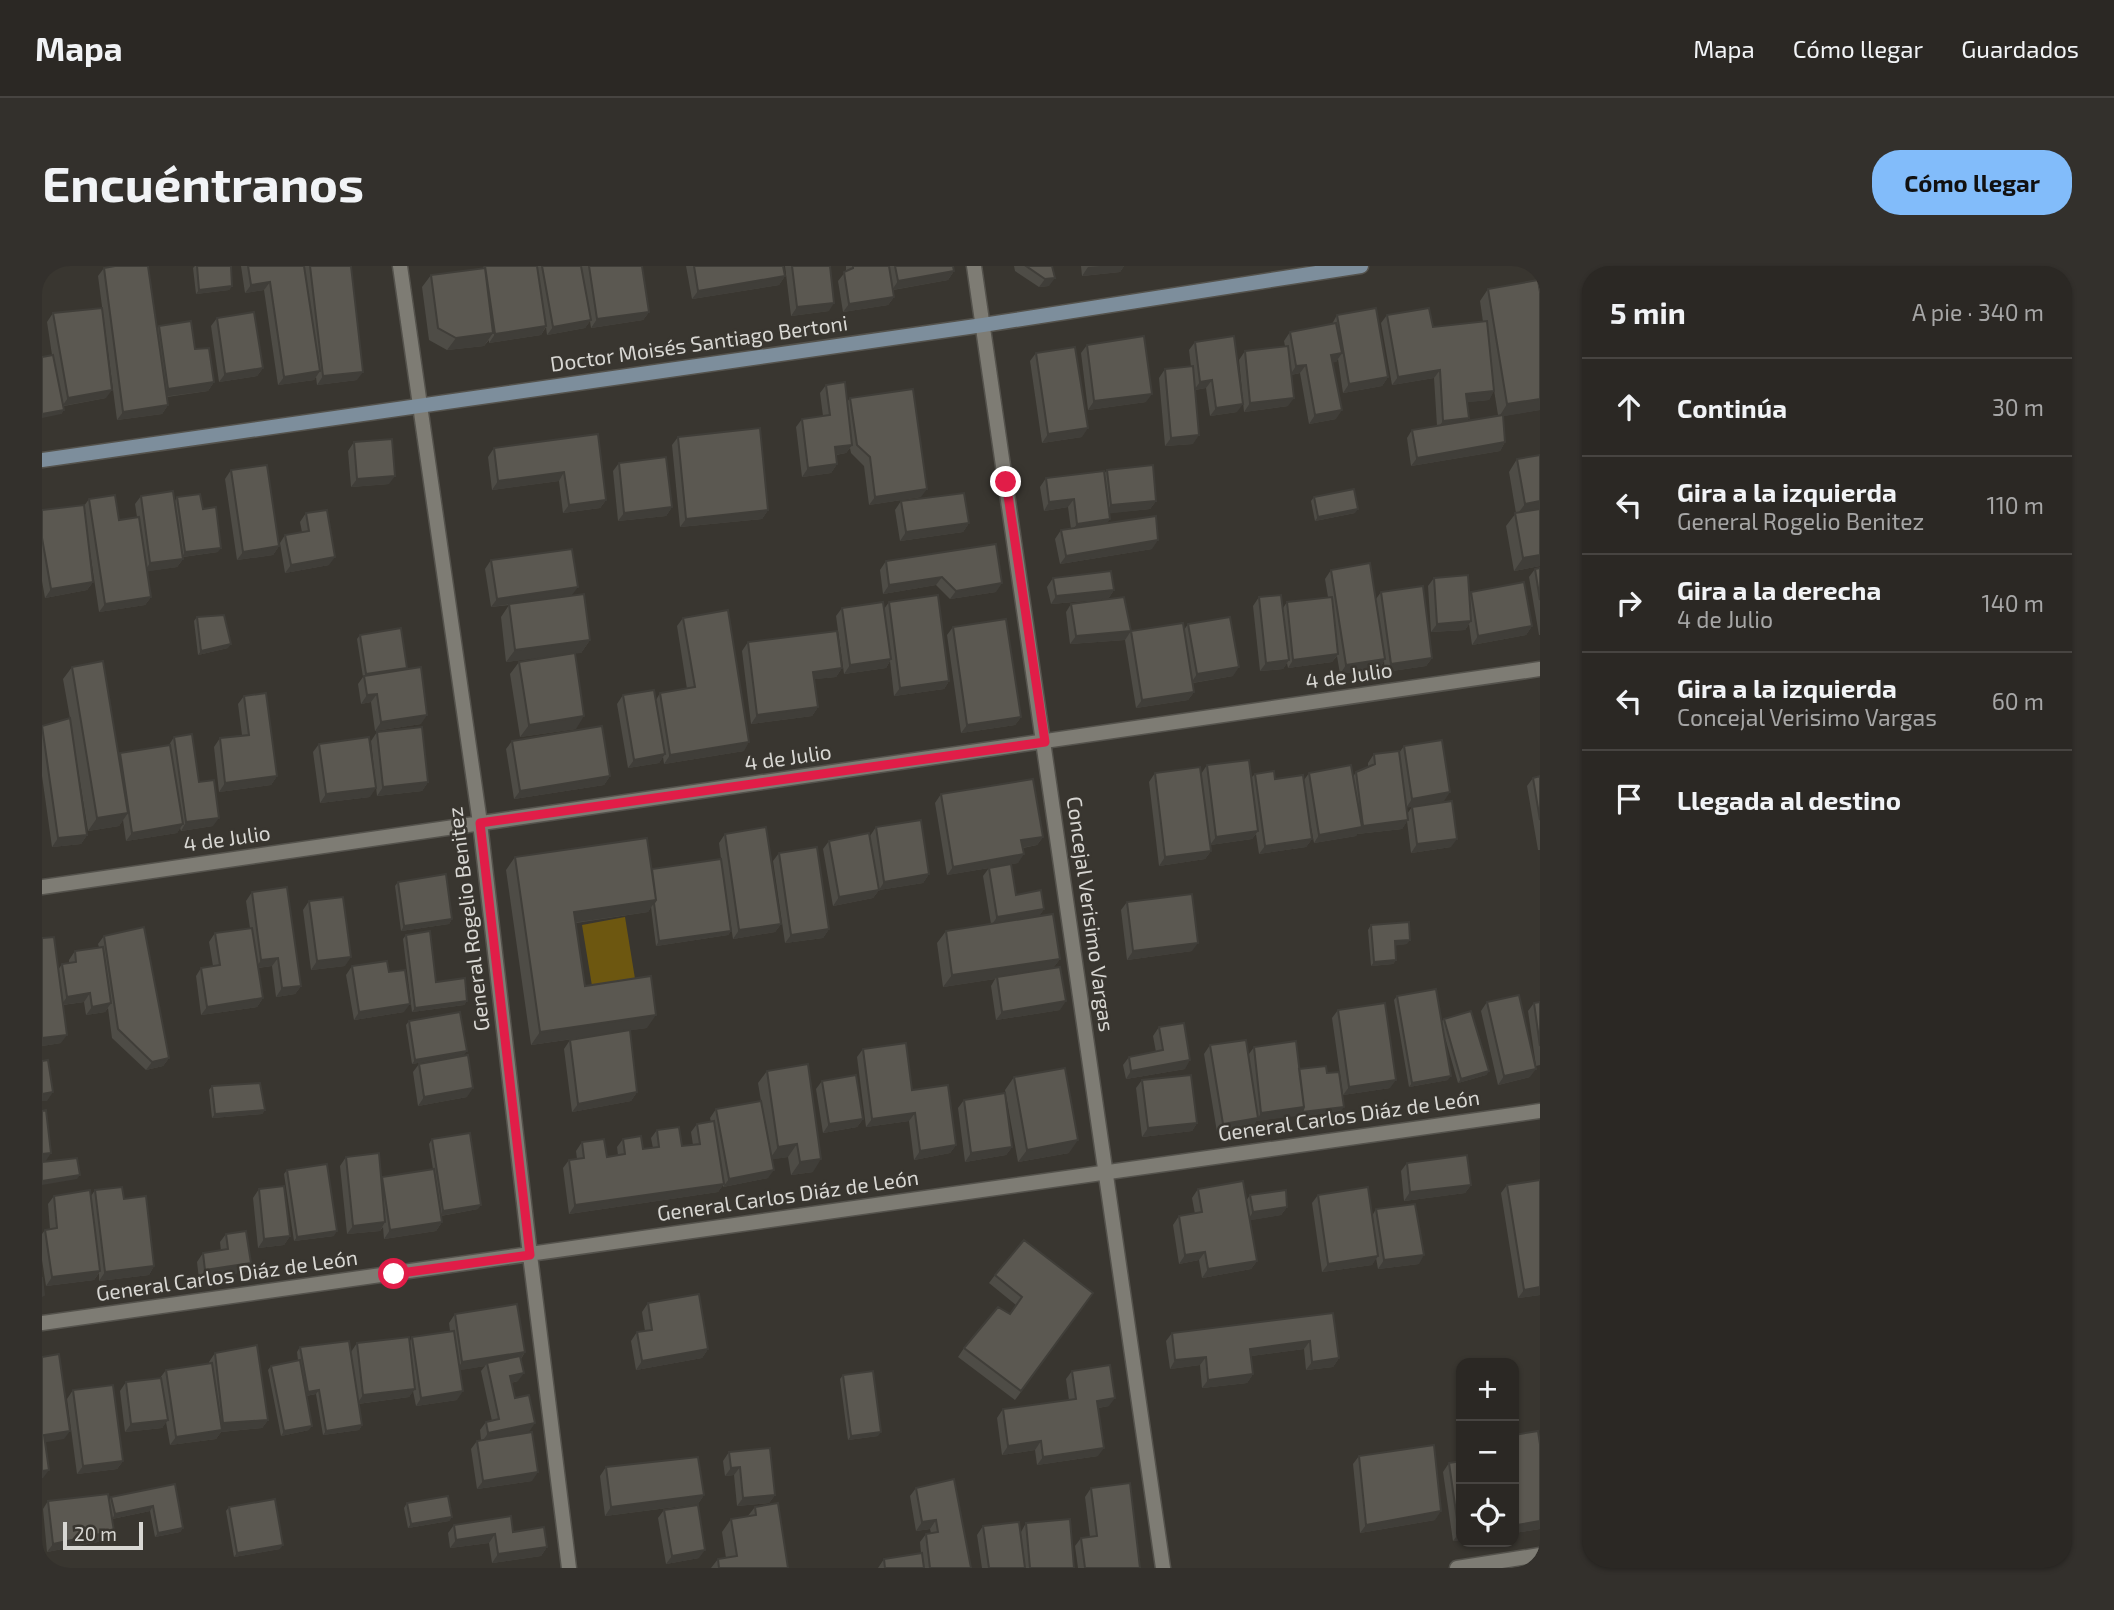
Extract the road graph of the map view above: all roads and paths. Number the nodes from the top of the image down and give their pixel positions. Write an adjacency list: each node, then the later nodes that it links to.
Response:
1 (401, 266): 5 (street, General Rogelio Benitez)
2 (974, 266): 4 (street, Concejal Verisimo Vargas)
3 (1361, 266): 4 (street, Doctor Moisés Santiago Bertoni)
4 (983, 326): 5 (street, Doctor Moisés Santiago Bertoni); 8 (street, Concejal Verisimo Vargas)
5 (421, 405): 6 (street, Doctor Moisés Santiago Bertoni); 9 (street, General Rogelio Benitez)
6 (42, 460)
7 (1540, 668): 8 (street, 4 de Julio)
8 (1045, 742): 9 (street, 4 de Julio); 12 (street, Concejal Verisimo Vargas)
9 (480, 823): 10 (street, 4 de Julio); 13 (street, General Rogelio Benitez)
10 (42, 887)
11 (1540, 1111): 12 (street, General Carlos Diáz de León)
12 (1106, 1172): 13 (street, General Carlos Diáz de León); 17 (street, Concejal Verisimo Vargas)
13 (530, 1255): 14 (street, General Carlos Diáz de León); 16 (street, General Rogelio Benitez)
14 (42, 1323)
15 (1540, 1555): 18 (street)
16 (569, 1568)
17 (1163, 1568)
18 (1457, 1568)

